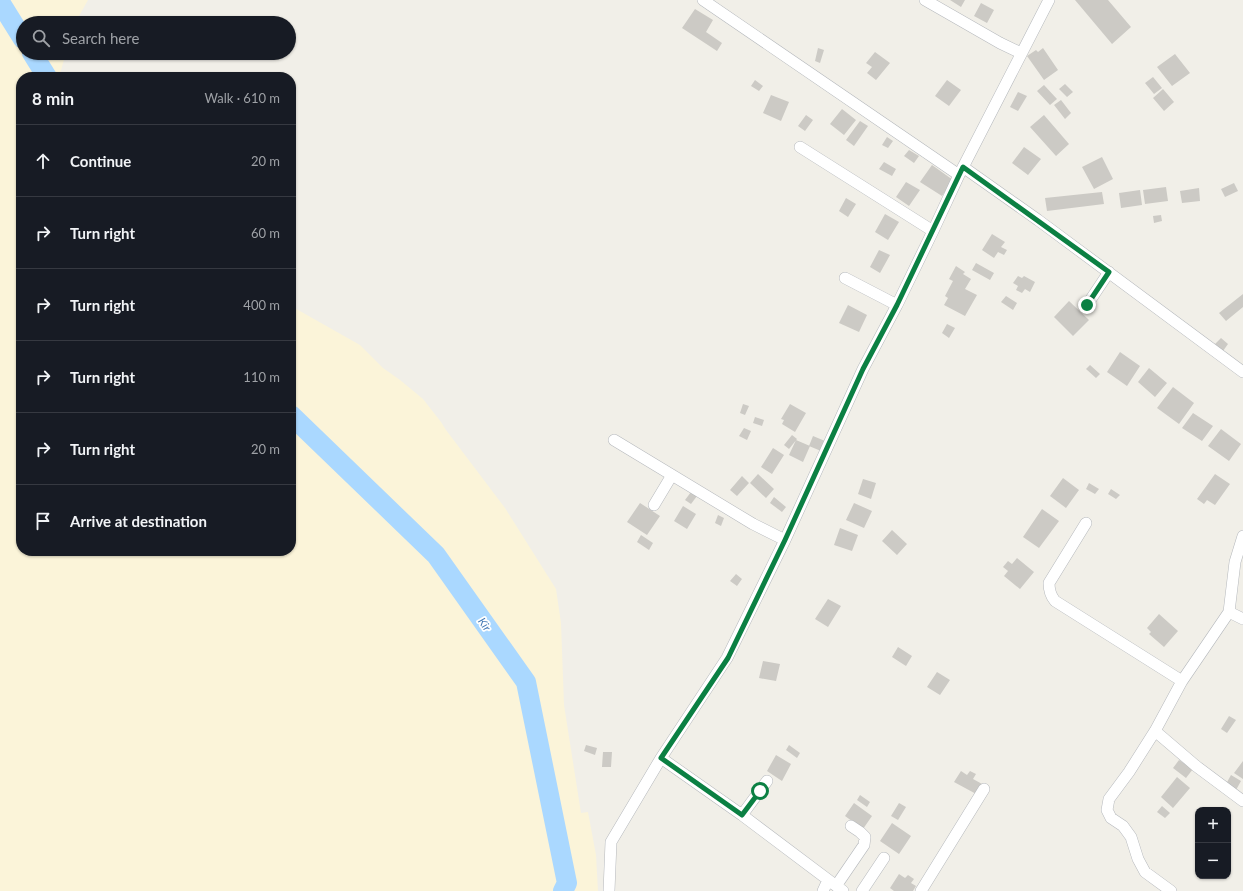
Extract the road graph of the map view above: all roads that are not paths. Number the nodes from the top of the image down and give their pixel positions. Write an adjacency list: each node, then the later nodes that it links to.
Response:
1 (703, 0): 6 (street)
2 (925, 0): 4 (street)
3 (1049, 0): 4 (street)
4 (1021, 53): 6 (street)
5 (800, 147): 7 (street)
6 (961, 171): 7 (street); 8 (street)
7 (933, 231): 10 (street)
8 (1109, 272): 11 (street); 12 (street)
9 (846, 278): 10 (street)
10 (897, 305): 18 (street)
11 (1087, 305)
12 (1243, 372)
13 (614, 440): 14 (street)
14 (672, 474): 15 (street); 18 (street)
15 (654, 505)
16 (1086, 523): 21 (street)
17 (1243, 536): 19 (street)
18 (785, 540): 23 (street)
19 (1229, 612): 20 (street); 21 (street)
20 (1243, 619)
21 (1182, 681): 22 (street)
22 (1154, 731): 26 (street); 35 (street)
23 (661, 758): 27 (street); 31 (street)
24 (767, 781): 27 (street)
25 (984, 789): 34 (street)
26 (1243, 801)
27 (742, 815): 30 (street)
28 (851, 826): 30 (street)
29 (884, 858): 33 (street)
30 (836, 886): 32 (street)
31 (609, 891)
32 (823, 891)
33 (862, 891)
34 (921, 891)
35 (1171, 891)

